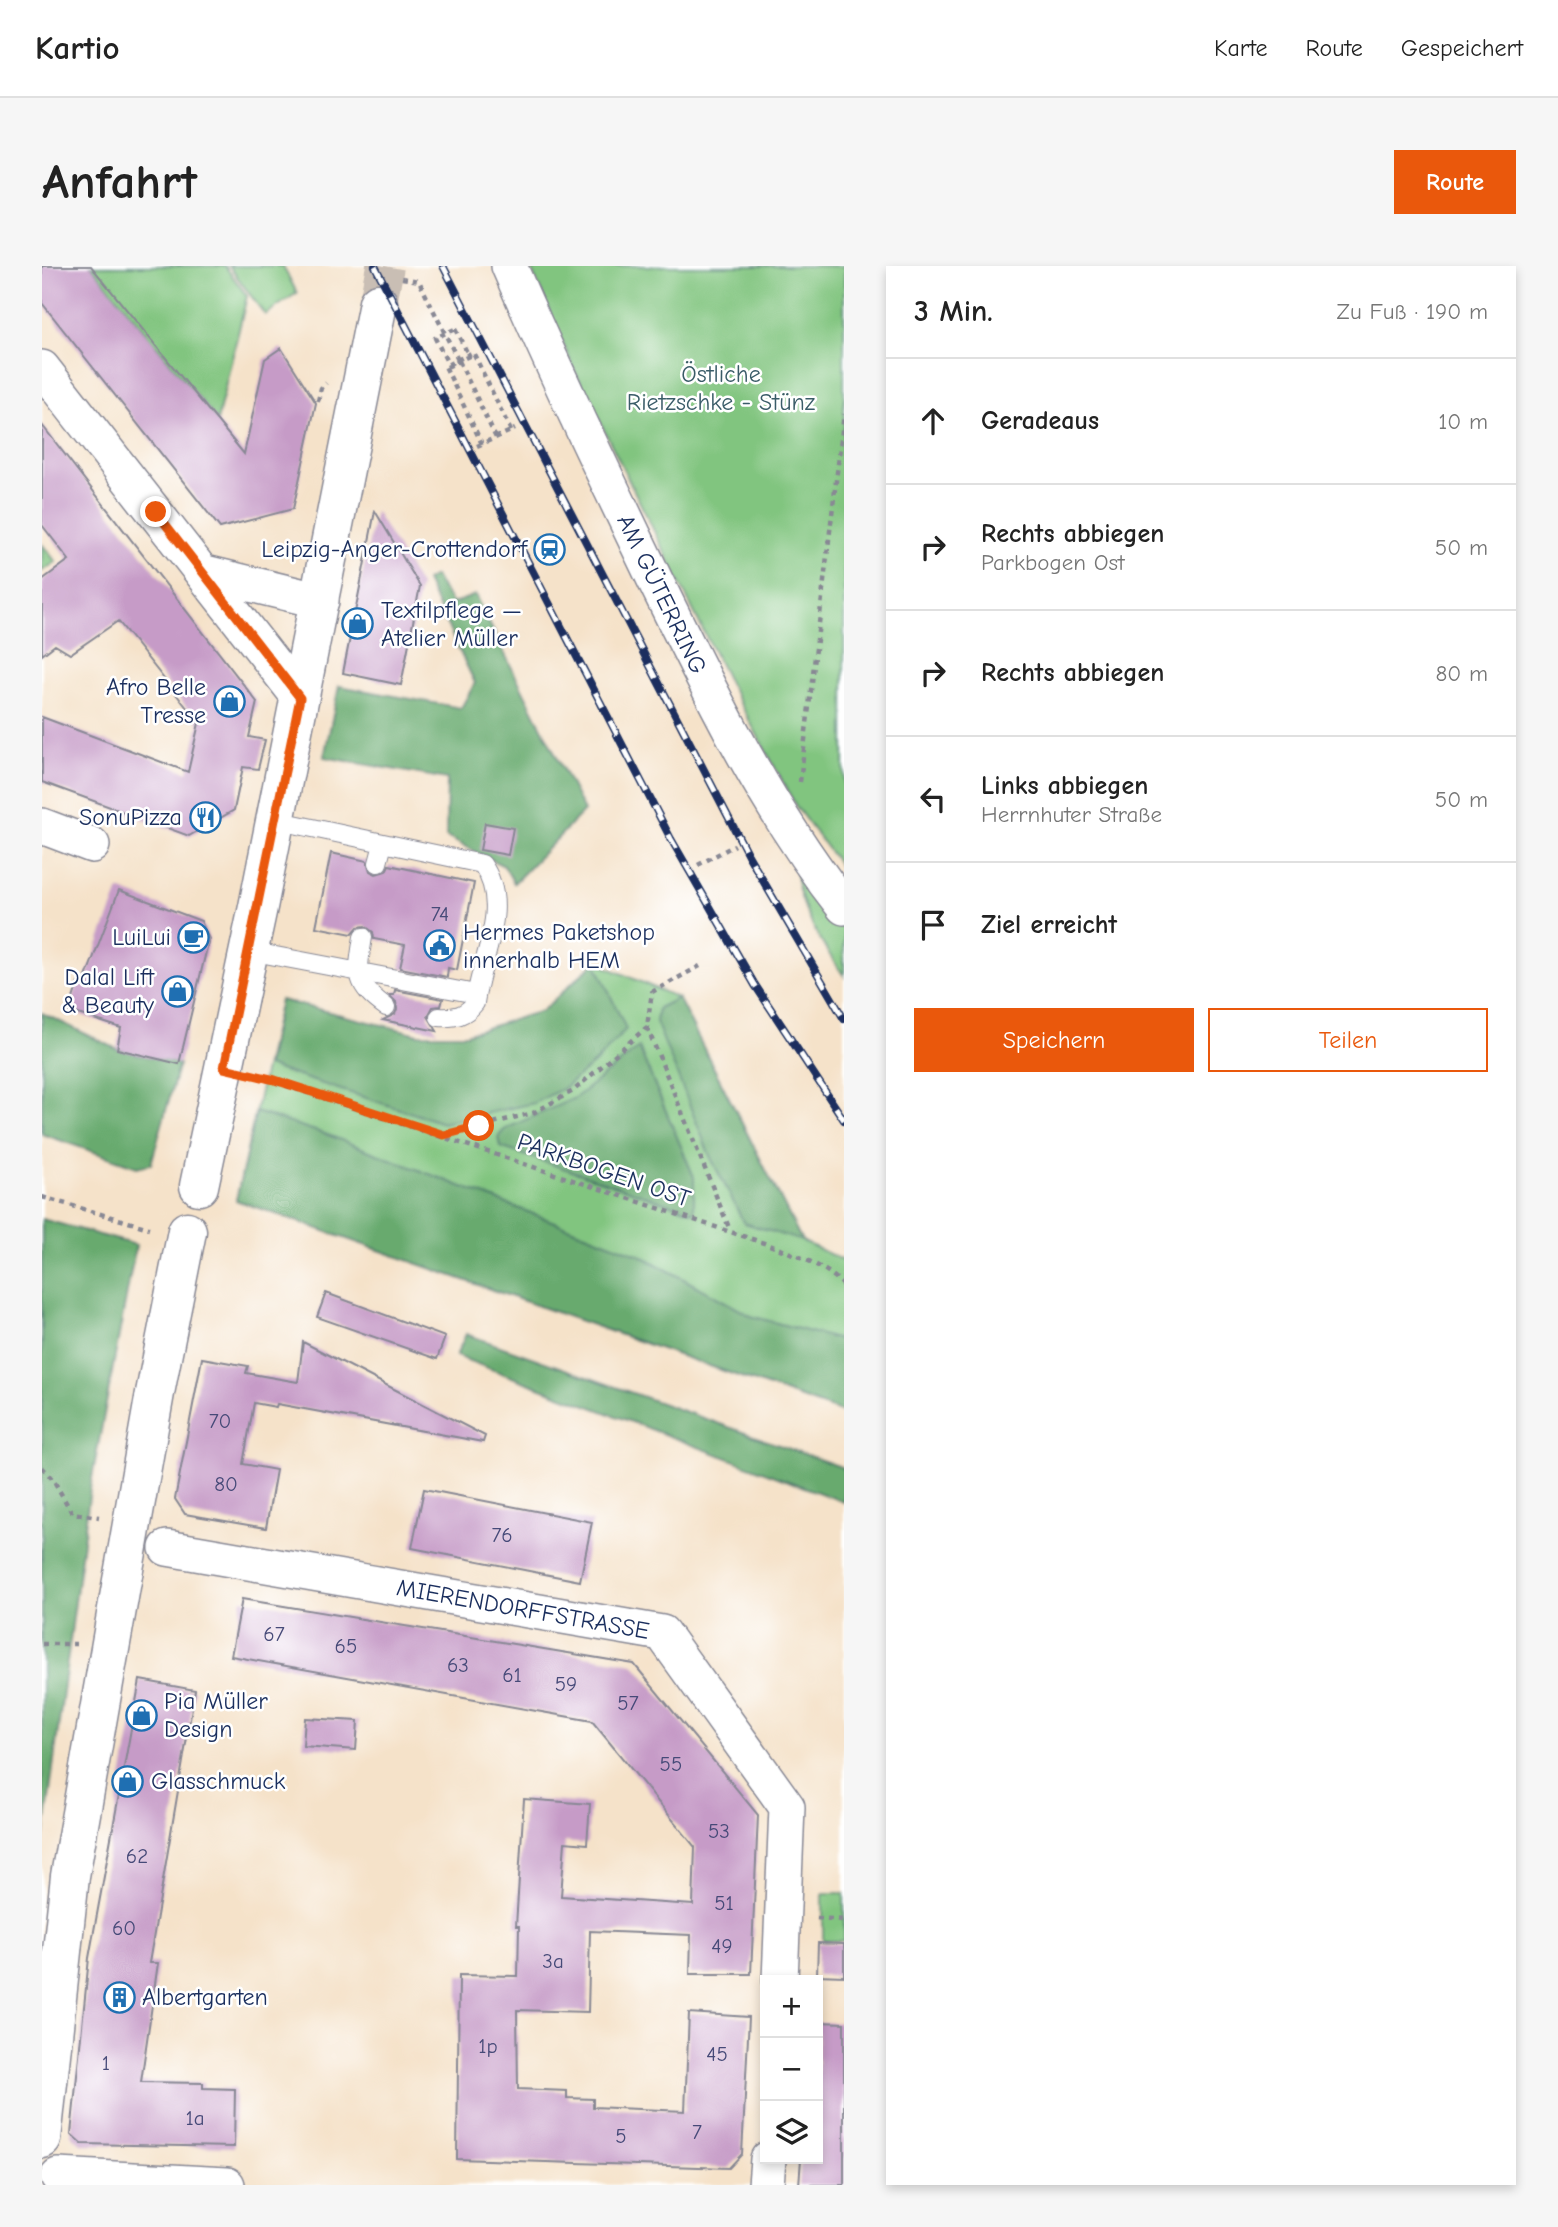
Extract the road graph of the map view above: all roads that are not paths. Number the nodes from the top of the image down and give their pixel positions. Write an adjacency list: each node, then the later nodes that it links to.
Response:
1 (509, 266): 12 (street, AM GÜTERRING)
2 (390, 291): 5 (street)
3 (42, 368): 4 (street)
4 (205, 573): 5 (street); 6 (street)
5 (324, 583): 6 (street)
6 (300, 698): 7 (street)
7 (275, 820): 9 (lane); 14 (street)
8 (42, 825): 10 (street)
9 (383, 844): 11 (lane); 16 (lane)
10 (92, 845)
11 (378, 863)
12 (844, 907)
13 (363, 937): 15 (lane)
14 (248, 951): 15 (lane); 19 (street)
15 (358, 971): 16 (lane); 17 (lane)
16 (476, 994): 18 (lane)
17 (386, 1007)
18 (439, 1017)
19 (199, 1186)
20 (187, 1231): 23 (street)
21 (167, 1548): 22 (street, MIERENDORFFSTRASSE)
22 (780, 1975)
23 (42, 2139)
24 (768, 2164): 27 (street)
25 (58, 2176): 26 (street)
26 (227, 2185)
27 (766, 2185)

